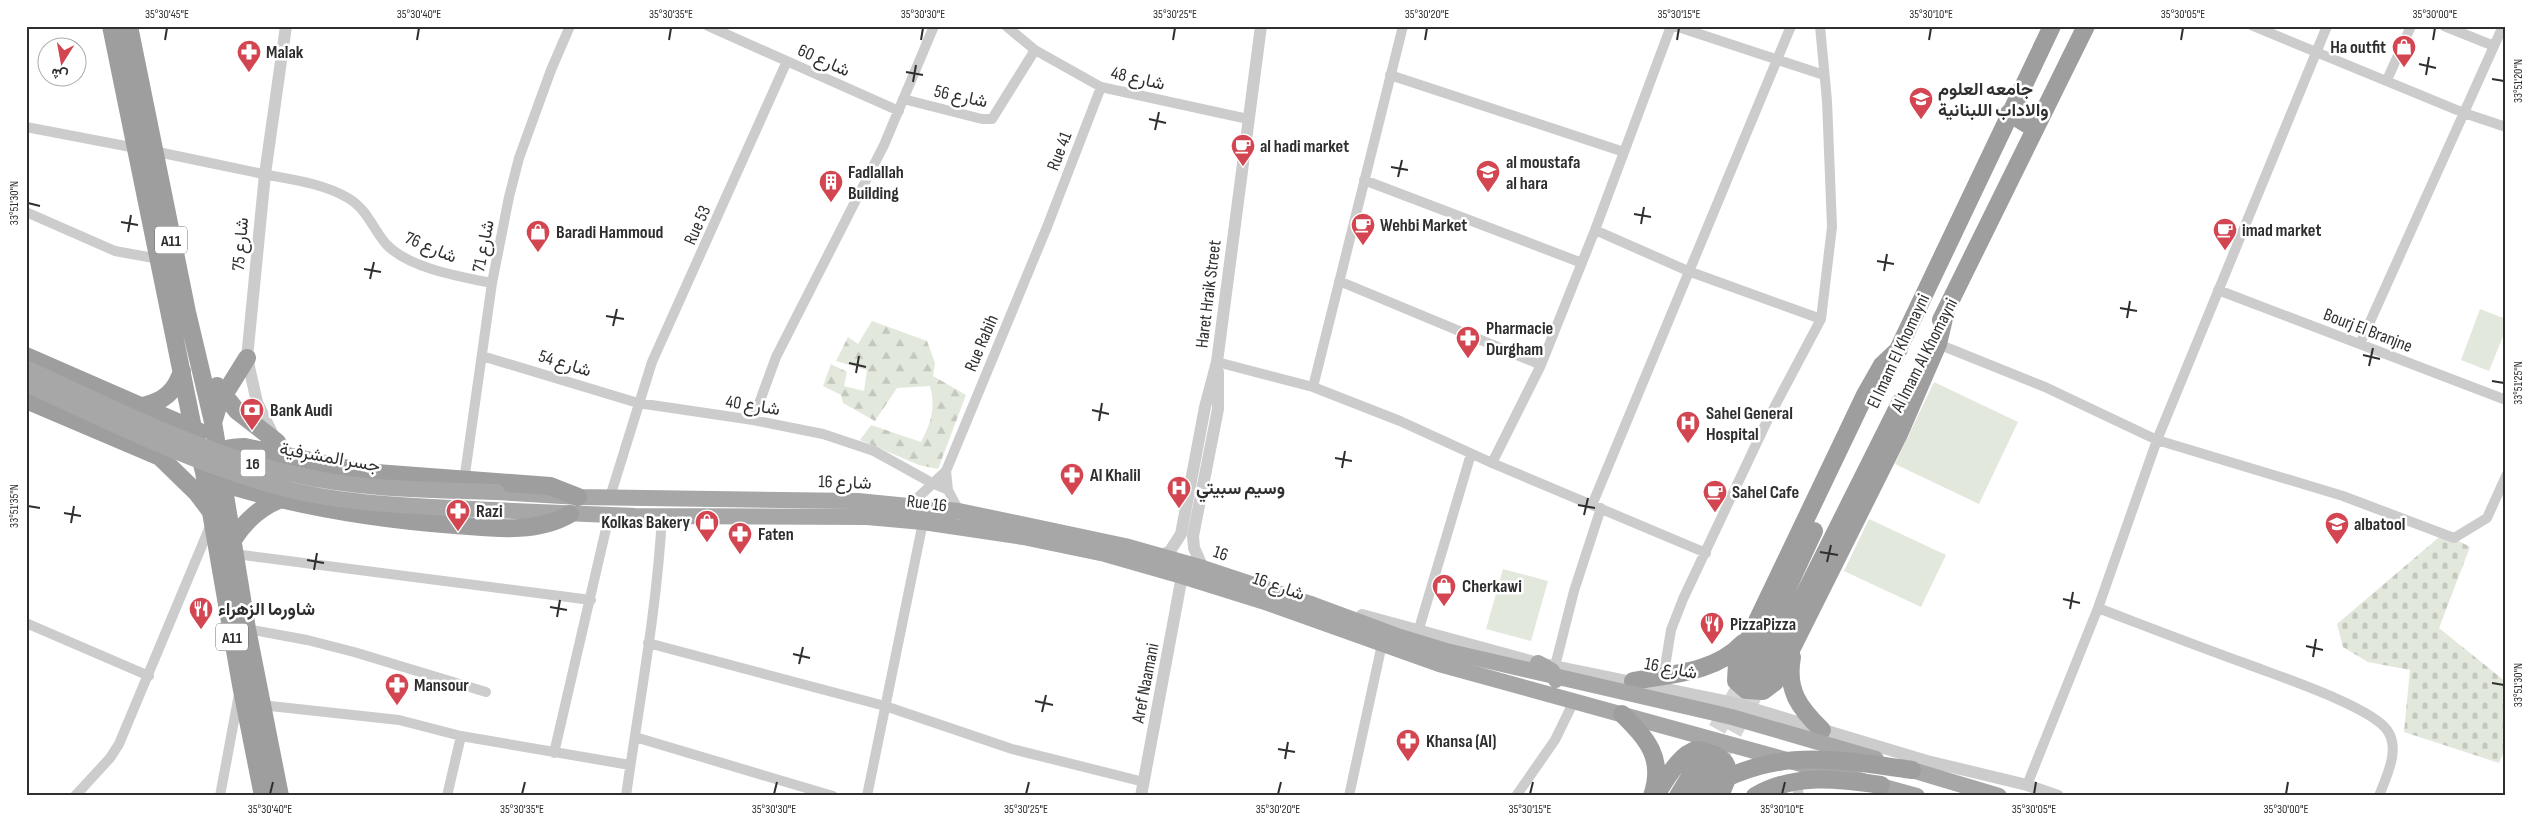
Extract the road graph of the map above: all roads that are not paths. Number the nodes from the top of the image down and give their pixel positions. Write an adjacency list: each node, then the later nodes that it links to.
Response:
1 (111, 26): 40 (highway, A11)
2 (129, 26): 40 (highway, A11)
3 (286, 26): 42 (street, شارع 75)
4 (570, 26): 51 (street, شارع 71)
5 (708, 26): 22 (street, شارع 60)
6 (734, 26): 22 (street)
7 (934, 26): 32 (street)
8 (1006, 26): 24 (street, شارع 48)
9 (1261, 26): 36 (street, Haret Hraik Street)
10 (1403, 26): 28 (street)
11 (1671, 26): 41 (street)
12 (1676, 26): 26 (street)
13 (1791, 26): 26 (street)
14 (1820, 26): 29 (street)
15 (2052, 26): 34 (highway, El Imam El Khomayni)
16 (2086, 26): 39 (highway, Al Imam Al Khomayni)
17 (2253, 26): 25 (street)
18 (2327, 26): 25 (street)
19 (2411, 26): 30 (street)
20 (2444, 26): 23 (street)
21 (2503, 26): 23 (street)
22 (730, 37): 27 (street, شارع 60)
23 (2494, 46): 35 (street)
24 (1035, 50): 31 (street, شارع 48); 32 (street, شارع 56)
25 (2316, 53): 30 (street); 52 (street)
26 (1776, 59): 29 (street); 49 (street)
27 (787, 61): 33 (street, شارع 60); 72 (street, Rue 53)
28 (1390, 75): 41 (street); 43 (street)
29 (1824, 75): 54 (street)
30 (2387, 80): 35 (street)
31 (1101, 87): 36 (street, شارع 48); 45 (street, Rue 41)
32 (902, 99): 33 (street)
33 (899, 111): 74 (street)
34 (2009, 113): 39 (highway); 57 (highway, El Imam El Khomayni)
35 (2464, 113): 38 (street); 56 (street)
36 (1248, 119): 62 (street, Haret Hraik Street)
37 (26, 127): 40 (street, شارع 76)
38 (2506, 127)
39 (2035, 129): 53 (highway, Al Imam Al Khomayni)
40 (144, 149): 42 (street, شارع 76); 47 (highway, A11); 61 (highway, A11)
41 (1624, 152): 46 (street)
42 (265, 174): 51 (street, شارع 76); 60 (street, شارع 75)
43 (1364, 180): 48 (street); 50 (street)
44 (26, 212): 47 (street)
45 (1047, 227): 84 (street, Rue Rabih)
46 (1595, 230): 48 (street); 49 (street)
47 (159, 259): 65 (highway, A11)
48 (1582, 263): 63 (street)
49 (1688, 271): 54 (street); 97 (street)
50 (1339, 281): 63 (street); 68 (street)
51 (492, 283): 59 (street, شارع 71)
52 (2218, 290): 56 (street, Bourj El Branjne); 77 (street)
53 (1946, 310): 55 (highway); 123 (highway, Al Imam Al Khomayni)
54 (1822, 318): 105 (street)
55 (1938, 344): 77 (street); 119 (highway)
56 (2360, 344): 71 (street, Bourj El Branjne)
57 (1899, 349): 115 (highway); 123 (highway, El Imam El Khomayni)
58 (26, 356): 67 (highway)
59 (482, 356): 72 (street, شارع 54); 88 (street, شارع 71)
60 (247, 358): 69 (highway); 79 (street, شارع 75)
61 (199, 362): 69 (highway); 78 (highway, A11)
62 (1217, 362): 68 (street); 85 (street, Haret Hraik Street)
63 (1541, 365): 83 (street)
64 (26, 368): 92 (main road, جسر المشرفية / 16, bridge)
65 (182, 371): 73 (highway); 76 (highway, A11)
66 (26, 384): 99 (main road, Rue 16 / 16, bridge)
67 (90, 384): 73 (highway); 75 (highway)
68 (1313, 387): 80 (street)
69 (224, 395): 78 (highway); 79 (highway)
70 (26, 400): 75 (highway)
71 (2506, 400)
72 (638, 403): 74 (street, شارع 40); 94 (street)
73 (143, 406): 76 (highway)
74 (753, 420): 89 (street, شارع 40)
75 (77, 422): 81 (highway)
76 (193, 428): 78 (highway, A11)
77 (2157, 440): 87 (street); 112 (street)
78 (211, 441): 81 (highway); 82 (highway); 86 (highway); 90 (highway, A11)
79 (276, 442): 82 (street, شارع 75)
80 (1471, 454): 83 (street); 116 (street)
81 (160, 457): 102 (highway)
82 (288, 458): 88 (highway)
83 (1492, 463): 97 (street)
84 (946, 471): 89 (street, Rue Rabih); 91 (street, Rue Rabih)
85 (1199, 471): 106 (street); 107 (street)
86 (205, 475): 90 (highway); 102 (highway, A11)
87 (2506, 476)
88 (464, 481): 93 (highway)
89 (932, 483): 91 (street, شارع 40); 96 (street, Rue Rabih)
90 (224, 484): 95 (highway); 104 (highway, A11)
91 (948, 490): 98 (street, Rue Rabih)
92 (497, 492): 93 (main road, شارع 16)
93 (578, 497): 94 (main road, شارع 16)
94 (610, 497): 96 (main road, شارع 16)
95 (279, 500): 99 (highway); 104 (highway)
96 (909, 506): 98 (main road, شارع 16)
97 (1596, 507): 105 (street); 121 (street)
98 (959, 511): 106 (main road, شارع 16)
99 (570, 514): 100 (main road, Rue 16)
100 (609, 516): 101 (main road, Rue 16); 110 (street)
101 (662, 516): 103 (main road, Rue 16); 117 (street)
102 (211, 517): 122 (street); 126 (highway, A11)
103 (923, 522): 108 (main road, Rue 16); 131 (street)
104 (234, 547): 110 (street); 114 (highway, A11)
105 (1706, 553): 125 (street)
106 (1162, 555): 108 (main road, شارع 16)
107 (1203, 568): 108 (main road, 16); 109 (main road, 16)
108 (1184, 569): 118 (main road, شارع 16); 139 (street, Aref Naamani)
109 (1273, 591): 111 (main road, 16); 116 (street, شارع 16)
110 (591, 600): 136 (street)
111 (1311, 604): 138 (main road, شارع 16, bridge)
112 (2098, 608): 141 (street); 162 (street)
113 (26, 623): 122 (street)
114 (247, 629): 127 (street); 130 (highway, A11)
115 (1752, 631): 119 (highway); 125 (highway)
116 (1418, 632): 120 (street, شارع 16)
117 (648, 643): 131 (street); 135 (street)
118 (1382, 644): 128 (main road, شارع 16); 152 (street)
119 (1795, 644): 133 (highway)
120 (1538, 662): 121 (street, شارع 16); 128 (main road)
121 (1555, 666): 124 (street, شارع 16)
122 (149, 676): 143 (street)
123 (1753, 680)
124 (1633, 681): 125 (highway)
125 (1662, 682): 133 (street, شارع 16)
126 (241, 685): 144 (street); 145 (highway, A11)
127 (486, 692)
128 (1536, 692): 129 (main road, شارع 16)
129 (1574, 701): 132 (main road, شارع 16); 153 (street)
130 (261, 705): 134 (street); 146 (highway, A11)
131 (885, 706): 139 (street); 150 (street)
132 (1622, 714): 140 (main road, شارع 16); 154 (highway)
133 (1822, 730): 141 (street, شارع 16)
134 (461, 736): 136 (street); 147 (street)
135 (635, 737): 137 (street); 149 (street)
136 (554, 753): 137 (street)
137 (630, 765): 148 (street)
138 (1912, 770): 156 (highway, bridge); 160 (main road, شارع 16)
139 (1144, 782): 151 (street, Aref Naamani)
140 (1881, 785): 142 (highway); 159 (main road, شارع 16)
141 (2026, 785): 161 (street, شارع 16)
142 (1797, 789): 158 (highway)
143 (75, 796)
144 (220, 796)
145 (263, 796)
146 (280, 796)
147 (447, 796)
148 (626, 796)
149 (833, 796)
150 (867, 796)
151 (1141, 796)
152 (1349, 796)
153 (1516, 796)
154 (1654, 796): 157 (highway)
155 (1678, 796): 156 (highway)
156 (1696, 796)
157 (1719, 796)
158 (1755, 796)
159 (1918, 796)
160 (2000, 796)
161 (2058, 796)
162 (2380, 796)

